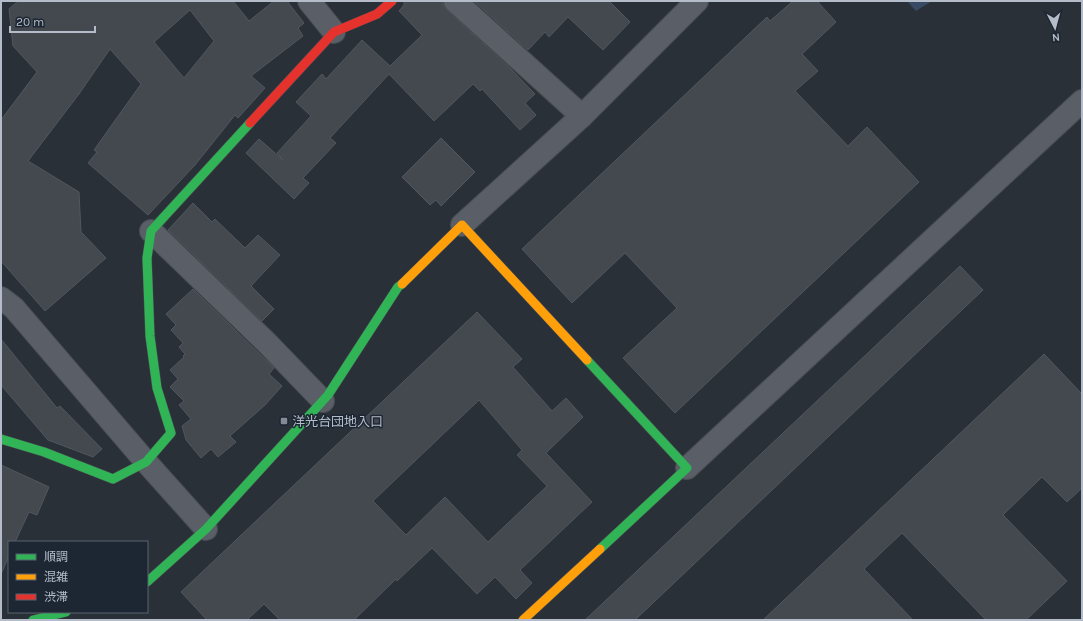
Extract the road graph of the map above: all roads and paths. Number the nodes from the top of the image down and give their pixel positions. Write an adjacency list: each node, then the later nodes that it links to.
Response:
1 (309, 1): 5 (street)
2 (392, 1): 5 (street)
3 (455, 1): 7 (street)
4 (696, 1): 7 (street)
5 (334, 32): 9 (street)
6 (1082, 101): 14 (street)
7 (582, 116): 8 (street)
8 (462, 226): 11 (street); 14 (street)
9 (151, 231): 11 (street); 13 (street)
10 (1, 298): 13 (street)
11 (323, 401): 15 (street)
12 (1, 439): 13 (street)
13 (146, 462): 15 (street)
14 (687, 468): 19 (street)
15 (206, 529): 16 (street)
16 (148, 581)
17 (62, 613): 18 (street)
18 (32, 620)
19 (523, 620)

